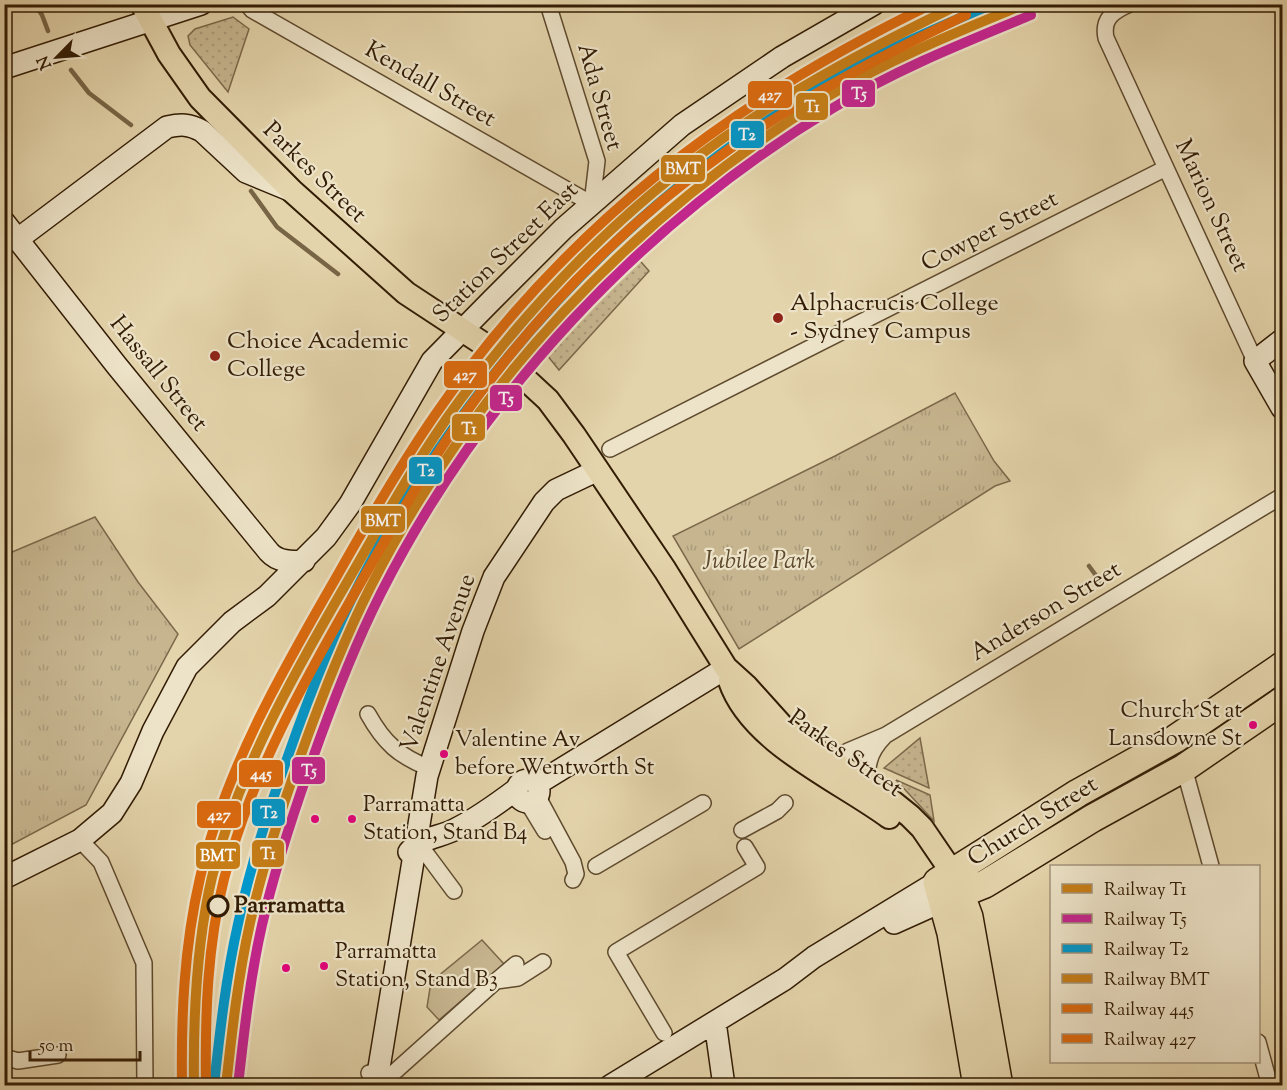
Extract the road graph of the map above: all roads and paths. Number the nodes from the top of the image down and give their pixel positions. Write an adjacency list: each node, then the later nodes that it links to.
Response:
1 (201, 4): 6 (street)
2 (247, 4): 10 (street, Kendall Street)
3 (548, 4): 10 (street, Ada Street)
4 (874, 4): 10 (street, Station Street East)
5 (1130, 4): 8 (street, Marion Street)
6 (147, 13): 7 (street); 9 (main road, Parkes Street)
7 (4, 68)
8 (1166, 168): 17 (street, Marion Street); 20 (street, Cowper Street)
9 (292, 191): 12 (street); 13 (main road, Parkes Street)
10 (592, 204): 13 (street, Station Street East)
11 (4, 222): 12 (street, Hassall Street)
12 (11, 244): 23 (street, Hassall Street)
13 (463, 330): 15 (main road, Parkes Street); 23 (street, Station Street East)
14 (1282, 340): 17 (street)
15 (485, 345)
16 (1282, 350): 17 (street)
17 (1255, 361): 19 (street, Marion Street)
18 (521, 375): 21 (main road, Parkes Street)
19 (1282, 408)
20 (610, 449)
21 (598, 470): 25 (main road, Parkes Street); 30 (street, Valentine Avenue)
22 (1282, 496): 28 (street, Anderson Street)
23 (304, 561): 36 (street, Station Street East)
24 (1282, 666): 43 (highway, Church Street)
25 (726, 668): 29 (main road, Parkes Street); 38 (street); 43 (main road, Parkes Street)
26 (1282, 701): 31 (highway, Church Street)
27 (368, 714): 30 (street)
28 (886, 735): 29 (street, Anderson Street); 32 (street)
29 (831, 761): 32 (main road, Parkes Street)
30 (429, 768): 38 (street, Valentine Avenue)
31 (1184, 768): 39 (street); 43 (highway, Church Street)
32 (869, 783): 43 (main road, Parkes Street)
33 (703, 802): 40 (street)
34 (785, 803): 35 (street)
35 (742, 830)
36 (80, 840): 41 (street, Station Street East); 53 (street)
37 (745, 847): 48 (street)
38 (422, 850): 42 (street); 52 (street, Valentine Avenue)
39 (1210, 865)
40 (596, 866)
41 (4, 878)
42 (454, 891)
43 (953, 893): 47 (street, Church Street); 56 (highway); 57 (highway)
44 (543, 962): 46 (street)
45 (516, 964): 46 (street)
46 (496, 981): 52 (street)
47 (715, 1022): 54 (street, Church Street); 55 (street)
48 (664, 1033)
49 (1260, 1049): 58 (street)
50 (58, 1055): 51 (street)
51 (4, 1057)
52 (372, 1080)
53 (145, 1086)
54 (610, 1086)
55 (724, 1086)
56 (977, 1086)
57 (999, 1086)
58 (1270, 1086)

